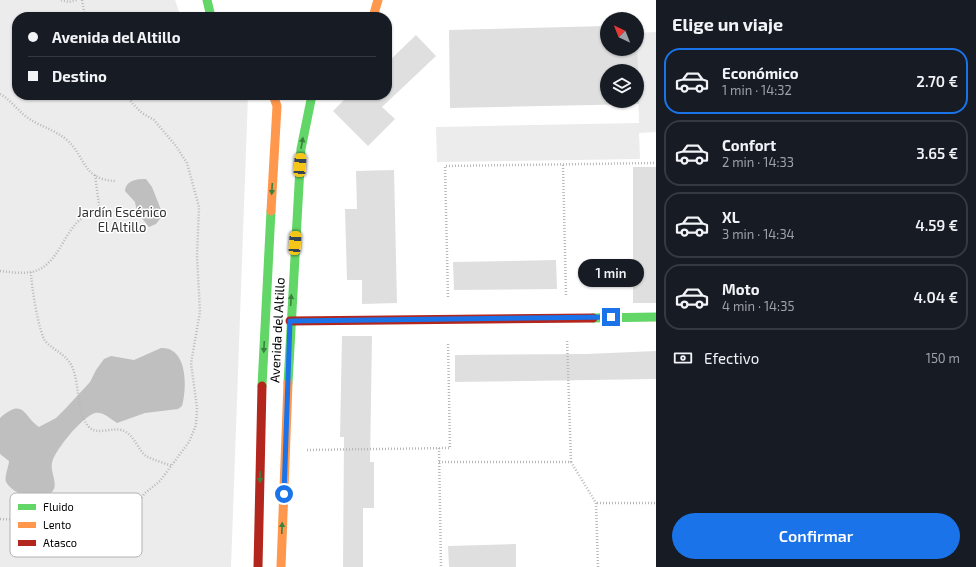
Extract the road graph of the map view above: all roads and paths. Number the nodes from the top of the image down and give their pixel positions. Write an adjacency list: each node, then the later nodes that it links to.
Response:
1 (61, 0): 2 (path)
2 (77, 0)
3 (82, 0): 6 (path)
4 (207, 0): 7 (street)
5 (378, 0): 8 (street)
6 (84, 12)
7 (210, 12)
8 (374, 12)
9 (0, 94): 15 (path)
10 (131, 100): 29 (path)
11 (275, 100): 35 (street, Avenida del Altillo, one-way to 35)
12 (311, 100): 24 (street, Avenida del Altillo, one-way to 12)
13 (656, 163): 14 (path)
14 (563, 165): 22 (path); 23 (path)
15 (95, 175): 16 (path); 18 (path)
16 (116, 181)
17 (115, 211): 18 (path)
18 (100, 212): 20 (path)
19 (0, 272): 20 (path)
20 (31, 272): 29 (path)
21 (656, 317): 22 (street)
22 (566, 318): 23 (street); 28 (path)
23 (448, 319): 24 (street); 25 (path)
24 (290, 321): 26 (street, Avenida del Altillo)
25 (439, 448): 26 (path); 27 (path)
26 (285, 450): 36 (street, Avenida del Altillo, one-way to 26)
27 (439, 462): 28 (path); 37 (path)
28 (571, 462): 31 (path)
29 (172, 466): 30 (path)
30 (142, 497)
31 (596, 503): 32 (path); 38 (path)
32 (656, 503)
33 (0, 519): 34 (path)
34 (10, 519)
35 (258, 567)
36 (281, 567)
37 (441, 567)
38 (598, 567)

